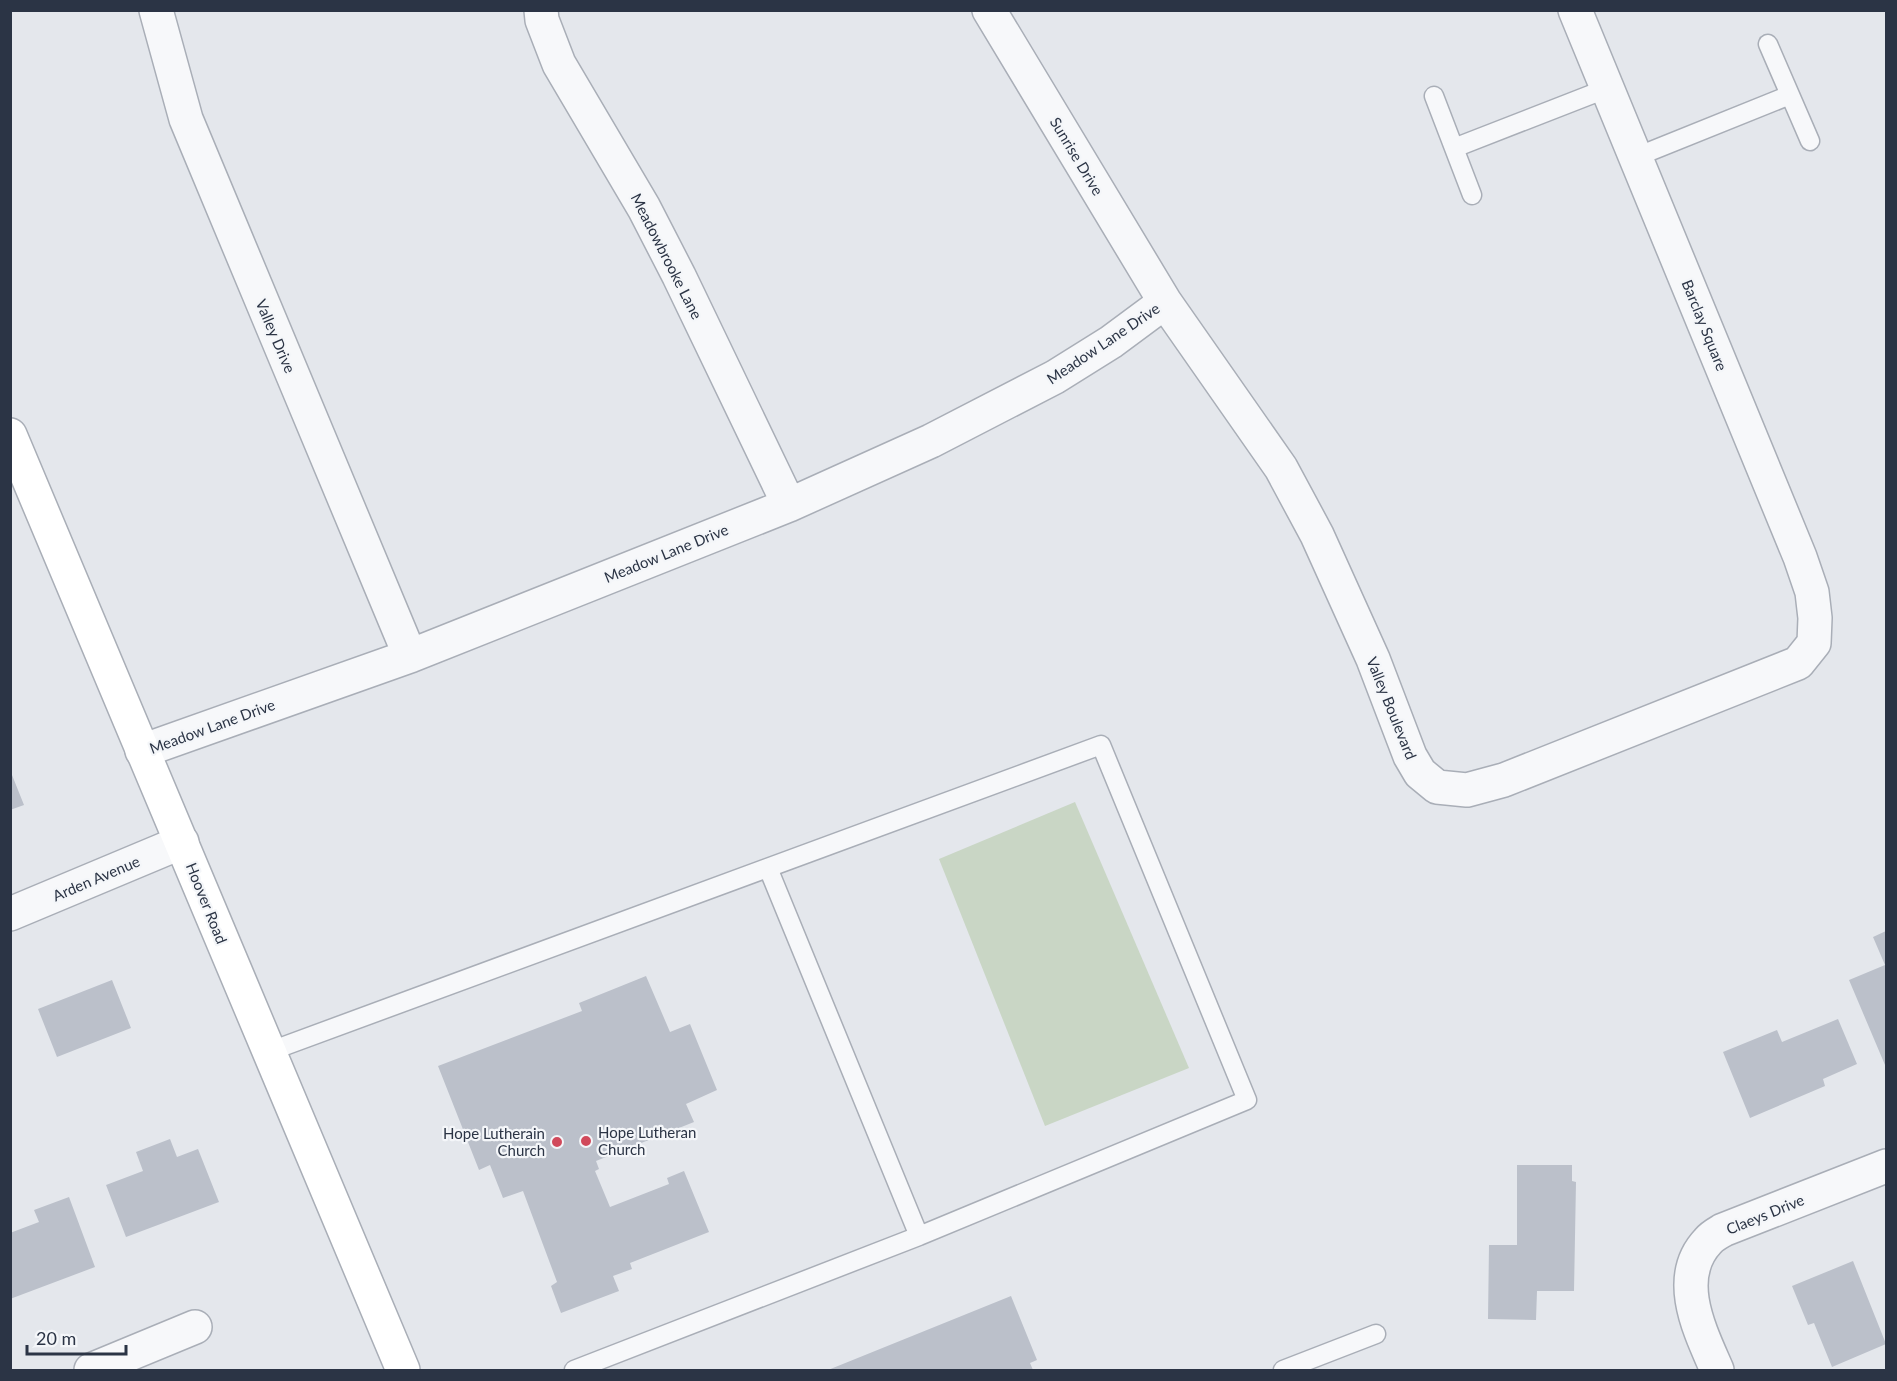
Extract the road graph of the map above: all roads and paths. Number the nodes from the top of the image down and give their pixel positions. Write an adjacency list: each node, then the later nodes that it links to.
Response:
1 (156, 10): 17 (street, Valley Drive)
2 (541, 10): 15 (street, Meadowbrooke Lane)
3 (989, 10): 13 (street, Sunrise Drive)
4 (1575, 10): 6 (street, Barclay Square)
5 (1767, 44): 7 (lane)
6 (1608, 87): 10 (lane); 11 (street, Barclay Square)
7 (1790, 95): 9 (lane); 11 (lane)
8 (1434, 96): 10 (lane)
9 (1810, 141)
10 (1454, 148): 12 (lane)
11 (1636, 157): 16 (street, Barclay Square)
12 (1472, 195)
13 (1165, 302): 15 (street, Meadow Lane Drive); 16 (street, Valley Boulevard)
14 (10, 435): 18 (main road, Hoover Road)
15 (789, 505): 17 (street, Meadow Lane Drive)
16 (1814, 643)
17 (410, 656): 18 (street, Meadow Lane Drive)
18 (142, 751): 19 (main road, Hoover Road)
19 (182, 842): 21 (street, Arden Avenue); 22 (main road, Hoover Road)
20 (768, 868): 22 (lane); 24 (lane); 24 (lane)
21 (10, 914)
22 (268, 1052): 28 (main road, Hoover Road)
23 (1887, 1166): 31 (street, Claeys Drive)
24 (919, 1236): 29 (lane)
25 (195, 1327): 27 (street)
26 (1376, 1334): 30 (lane)
27 (91, 1371)
28 (403, 1371)
29 (574, 1371)
30 (1283, 1371)
31 (1717, 1371)

